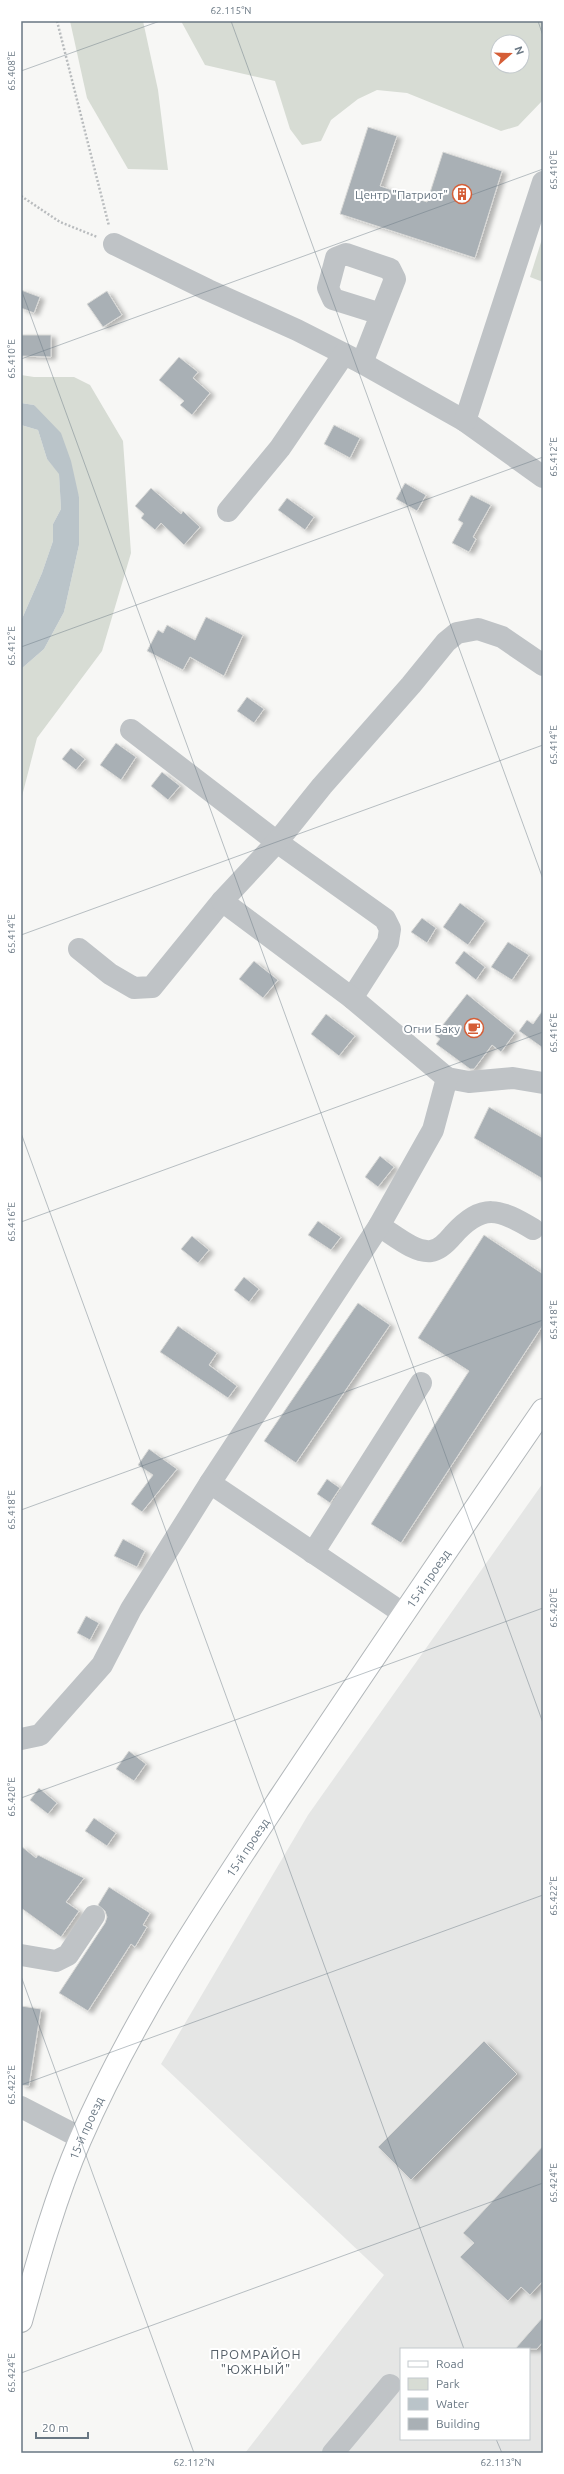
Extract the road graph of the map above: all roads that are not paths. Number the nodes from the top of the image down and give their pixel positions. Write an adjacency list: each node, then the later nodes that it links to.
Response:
1 (543, 182): 5 (street)
2 (114, 244): 4 (street)
3 (381, 314): 4 (street)
4 (353, 359): 5 (street); 7 (street)
5 (464, 421): 6 (street)
6 (543, 477)
7 (228, 511)
8 (543, 665): 10 (street)
9 (131, 730): 10 (street)
10 (277, 842): 11 (street); 13 (street)
11 (222, 901): 12 (street); 13 (street)
12 (79, 949)
13 (352, 998): 14 (street)
14 (447, 1078): 15 (street); 16 (street)
15 (543, 1083)
16 (379, 1226): 17 (street); 20 (street)
17 (533, 1229)
18 (421, 1383): 21 (street)
19 (543, 1410): 22 (main road, 15-й проезд)
20 (210, 1483): 21 (street); 23 (street)
21 (313, 1553): 22 (street)
22 (404, 1614): 27 (main road, 15-й проезд)
23 (21, 1739)
24 (94, 1916): 25 (street)
25 (21, 1955)
26 (21, 2107): 27 (street)
27 (81, 2138): 28 (main road, 15-й проезд)
28 (21, 2321)
29 (390, 2386): 30 (street)
30 (333, 2453)

